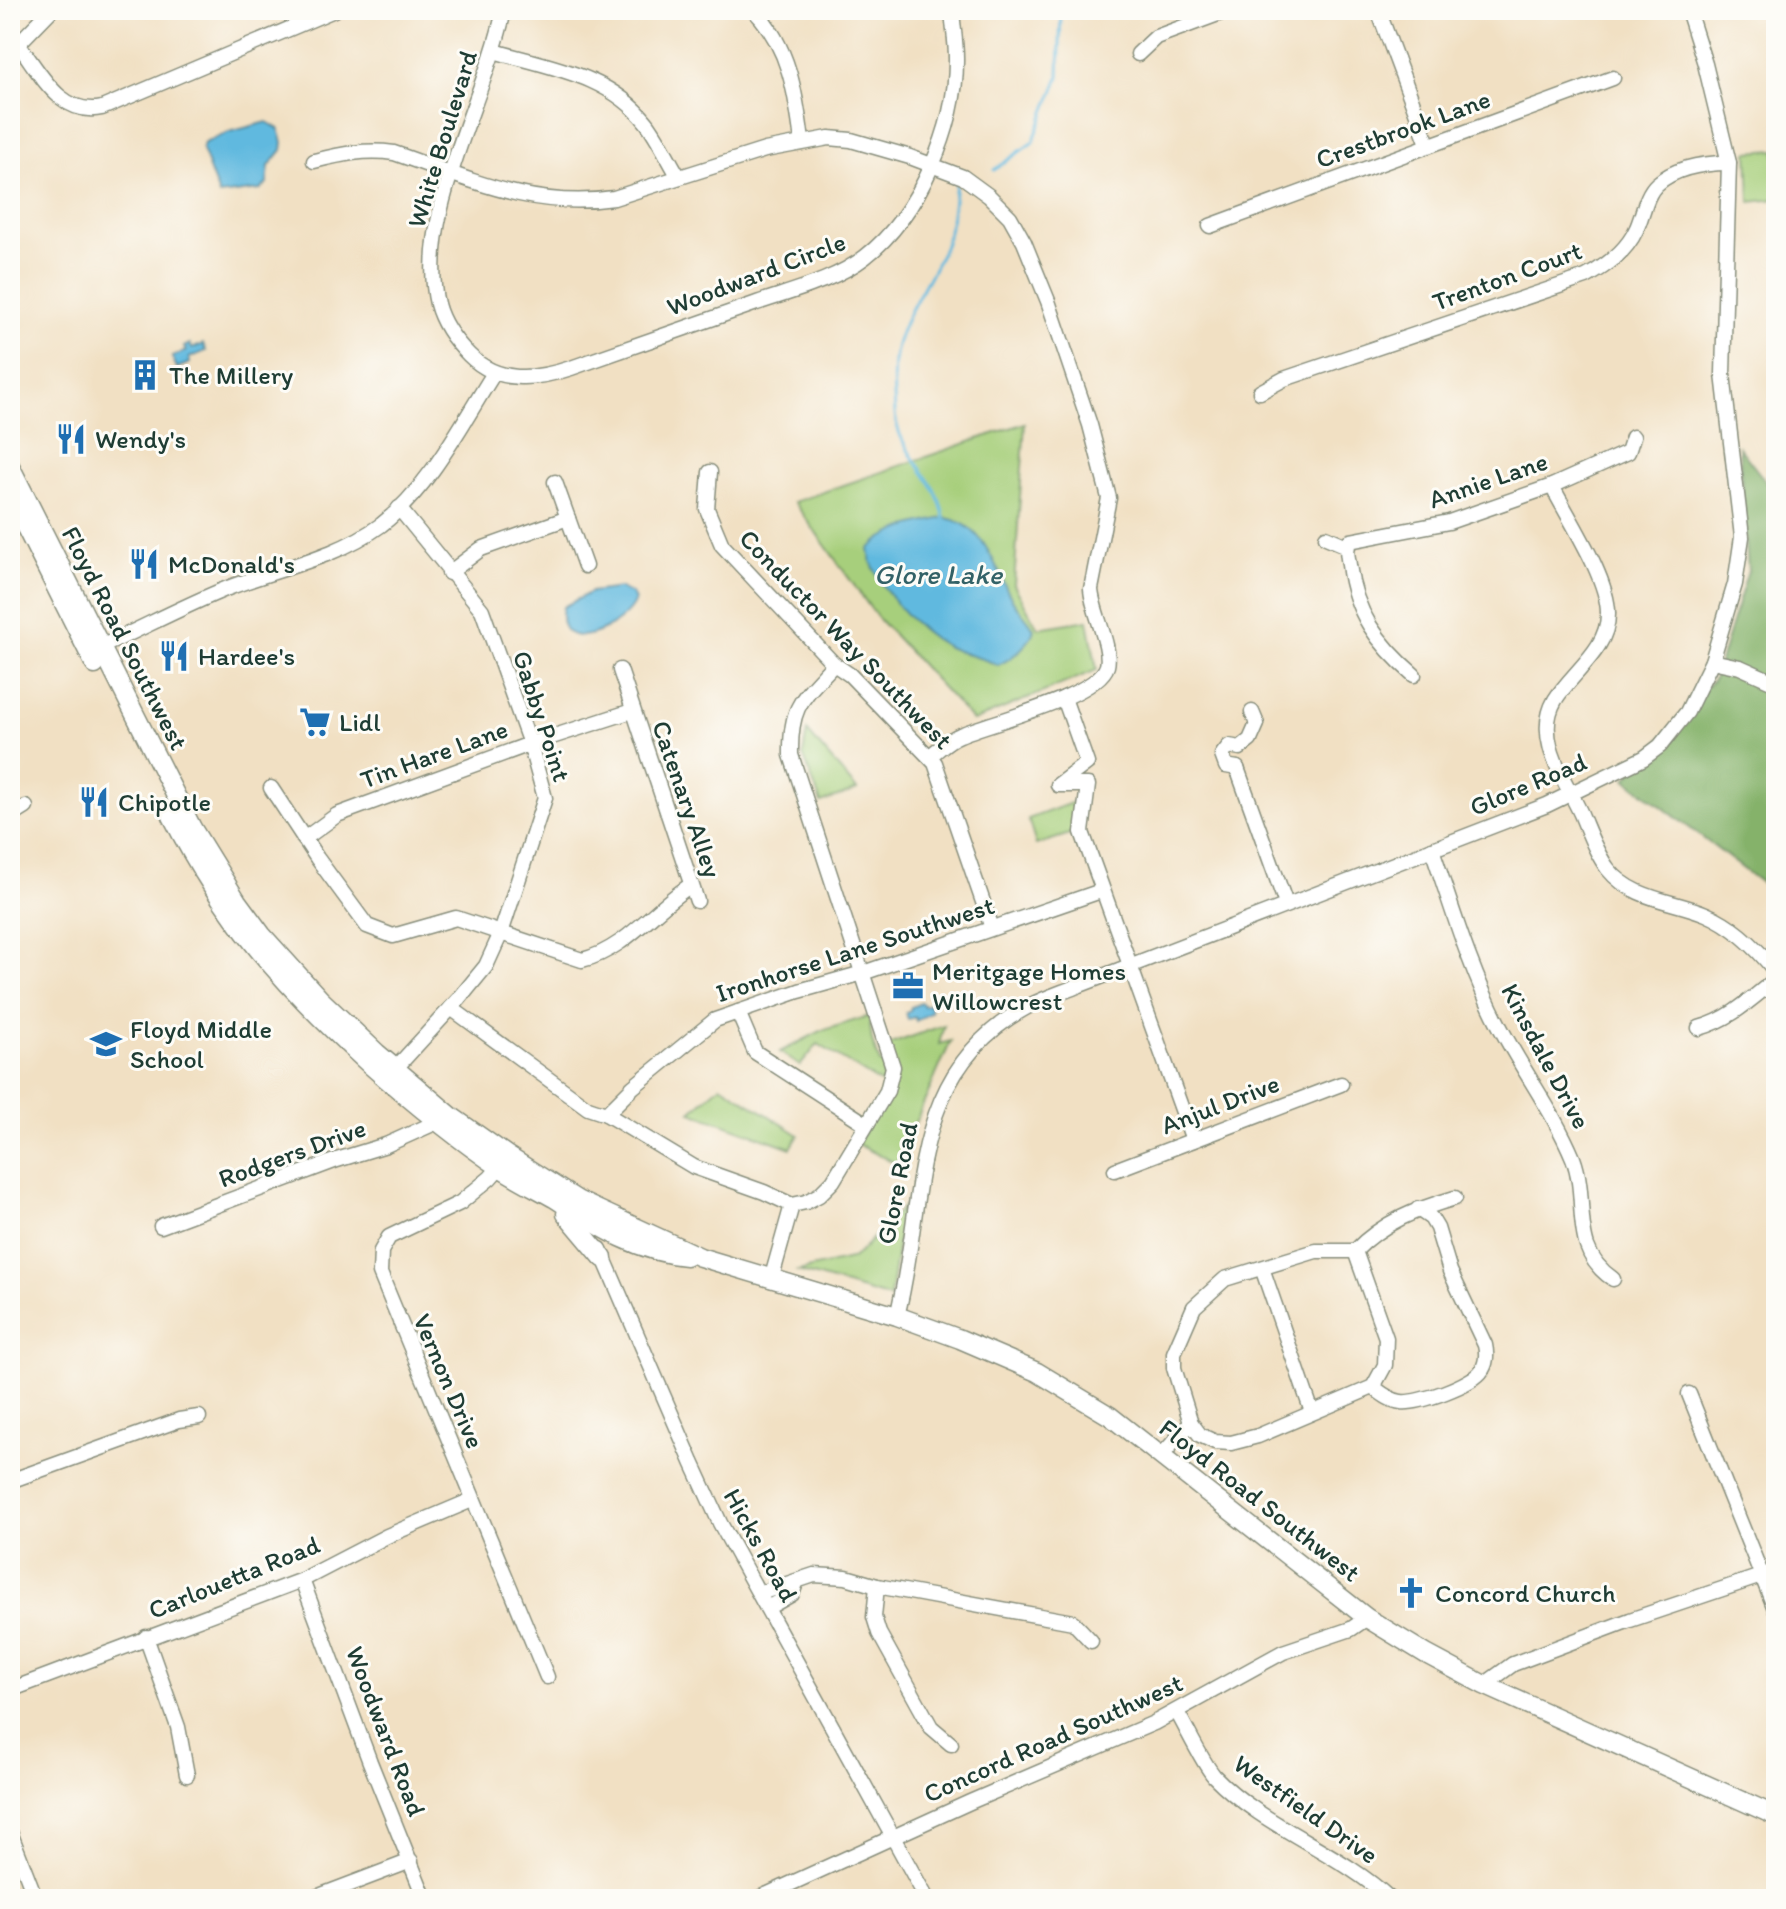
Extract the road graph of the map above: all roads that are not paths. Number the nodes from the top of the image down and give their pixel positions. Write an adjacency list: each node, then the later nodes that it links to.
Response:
1 (51, 10): 9 (street)
2 (334, 10): 9 (street)
3 (504, 10): 10 (street, White Boulevard)
4 (754, 10): 13 (street)
5 (952, 10): 17 (street, Woodward Circle)
6 (1229, 10): 11 (street)
7 (1378, 10): 14 (street)
8 (1688, 10): 16 (street, Glore Road)
9 (14, 47)
10 (494, 51): 18 (street, White Boulevard); 19 (street)
11 (1138, 54)
12 (1613, 78): 14 (street, Crestbrook Lane)
13 (802, 141): 17 (street); 19 (street)
14 (1428, 144): 20 (street, Crestbrook Lane)
15 (314, 161): 18 (street)
16 (1729, 163): 22 (street, Trenton Court); 36 (street, Glore Road)
17 (931, 166): 21 (street, Woodward Circle); 41 (street)
18 (452, 173): 19 (street); 21 (street, White Boulevard)
19 (679, 177)
20 (1210, 226)
21 (494, 373): 29 (street)
22 (1260, 392)
23 (1633, 437): 27 (street, Annie Lane)
24 (10, 466): 35 (main road, Floyd Road Southwest)
25 (710, 472): 37 (street, Conductor Way Southwest)
26 (555, 482): 30 (street)
27 (1552, 486): 32 (street, Annie Lane); 47 (street)
28 (10, 496): 35 (main road, Floyd Road Southwest)
29 (399, 508): 34 (street, Gabby Point); 35 (street)
30 (568, 518): 33 (street); 34 (street)
31 (1326, 537): 32 (street)
32 (1347, 546): 39 (street)
33 (585, 566)
34 (449, 573): 44 (street, Gabby Point)
35 (94, 650): 65 (main road, Floyd Road Southwest); 68 (main road, Floyd Road Southwest)
36 (1712, 661): 40 (street); 47 (street, Glore Road)
37 (834, 664): 45 (street, Conductor Way Southwest); 60 (street)
38 (620, 670): 42 (street, Catenary Alley)
39 (1414, 675)
40 (1776, 683)
41 (1064, 698): 45 (street); 53 (street)
42 (632, 711): 44 (street, Tin Hare Lane); 52 (street, Catenary Alley)
43 (1252, 712): 55 (street)
44 (530, 744): 50 (street, Tin Hare Lane); 57 (street, Gabby Point)
45 (930, 756): 56 (street, Conductor Way Southwest)
46 (271, 788): 50 (street)
47 (1570, 793): 51 (street, Glore Road); 59 (street)
48 (26, 807): 49 (street)
49 (10, 817)
50 (304, 839): 57 (street)
51 (1432, 849): 55 (street, Glore Road); 85 (street, Kinsdale Drive)
52 (691, 885): 54 (street, Catenary Alley); 57 (street)
53 (1101, 891): 56 (street, Ironhorse Lane Southwest); 58 (street)
54 (697, 901)
55 (1286, 904): 58 (street, Glore Road)
56 (992, 928): 60 (street, Ironhorse Lane Southwest)
57 (501, 933): 62 (street, Gabby Point)
58 (1130, 964): 70 (street); 88 (street, Glore Road)
59 (1776, 972)
60 (863, 973): 63 (street, Ironhorse Lane Southwest); 69 (street)
61 (1776, 979): 64 (street)
62 (451, 1008): 65 (street, Gabby Point); 67 (street)
63 (738, 1012): 67 (street, Ironhorse Lane Southwest); 69 (street)
64 (1699, 1028)
65 (395, 1069): 71 (main road, Floyd Road Southwest)
66 (1341, 1084): 70 (street, Anjul Drive)
67 (606, 1114): 76 (street)
68 (437, 1122): 71 (main road, Floyd Road Southwest); 79 (street, Rodgers Drive)
69 (866, 1124): 76 (street)
70 (1193, 1140): 72 (street, Anjul Drive)
71 (504, 1162): 73 (main road, Floyd Road Southwest); 75 (main road, Floyd Road Southwest); 96 (street, Vernon Drive)
72 (1115, 1170)
73 (536, 1189): 78 (main road, Floyd Road Southwest); 83 (main road)
74 (1455, 1198): 77 (street)
75 (579, 1201): 78 (street, Hicks Road); 82 (main road, Floyd Road Southwest)
76 (792, 1205): 86 (street)
77 (1418, 1209): 81 (street); 89 (street)
78 (587, 1219): 80 (main road, Floyd Road Southwest); 83 (street, Hicks Road)
79 (161, 1226)
80 (633, 1244): 82 (main road, Floyd Road Southwest); 87 (street)
81 (1355, 1251): 84 (street); 89 (street)
82 (700, 1257): 86 (main road, Floyd Road Southwest)
83 (603, 1258): 87 (street, Hicks Road)
84 (1262, 1268): 91 (street); 93 (street)
85 (1613, 1279)
86 (771, 1280): 88 (main road, Floyd Road Southwest)
87 (619, 1293): 101 (street, Hicks Road)
88 (897, 1316): 94 (main road, Floyd Road Southwest)
89 (1373, 1387): 91 (street)
90 (1689, 1394): 97 (street)
91 (1312, 1412): 93 (street)
92 (199, 1417): 95 (street)
93 (1191, 1423): 94 (street)
94 (1162, 1455): 104 (main road, Floyd Road Southwest)
95 (10, 1481)
96 (472, 1500): 98 (street, Carlouetta Road); 107 (street, Vernon Drive)
97 (1770, 1574): 103 (street); 108 (street)
98 (302, 1580): 105 (street, Carlouetta Road); 116 (street, Woodward Road)
99 (796, 1583): 100 (street); 101 (street); 102 (street)
100 (877, 1586): 106 (street); 111 (street)
101 (760, 1593): 102 (street, Hicks Road)
102 (769, 1607): 115 (street, Hicks Road)
103 (1776, 1611)
104 (1367, 1618): 108 (main road, Floyd Road Southwest); 110 (street, Concord Road Southwest)
105 (146, 1637): 109 (street, Carlouetta Road); 112 (street)
106 (1091, 1641)
107 (547, 1677)
108 (1484, 1685): 113 (main road, Floyd Road Southwest)
109 (10, 1690)
110 (1177, 1712): 115 (street, Concord Road Southwest); 122 (street, Westfield Drive)
111 (951, 1744)
112 (187, 1775)
113 (1776, 1816)
114 (10, 1832): 117 (street)
115 (894, 1838): 120 (street, Concord Road Southwest); 121 (street, Hicks Road)
116 (411, 1861): 118 (street); 119 (street, Woodward Road)
117 (36, 1899)
118 (311, 1899)
119 (425, 1899)
120 (757, 1899)
121 (927, 1899)
122 (1390, 1899)

